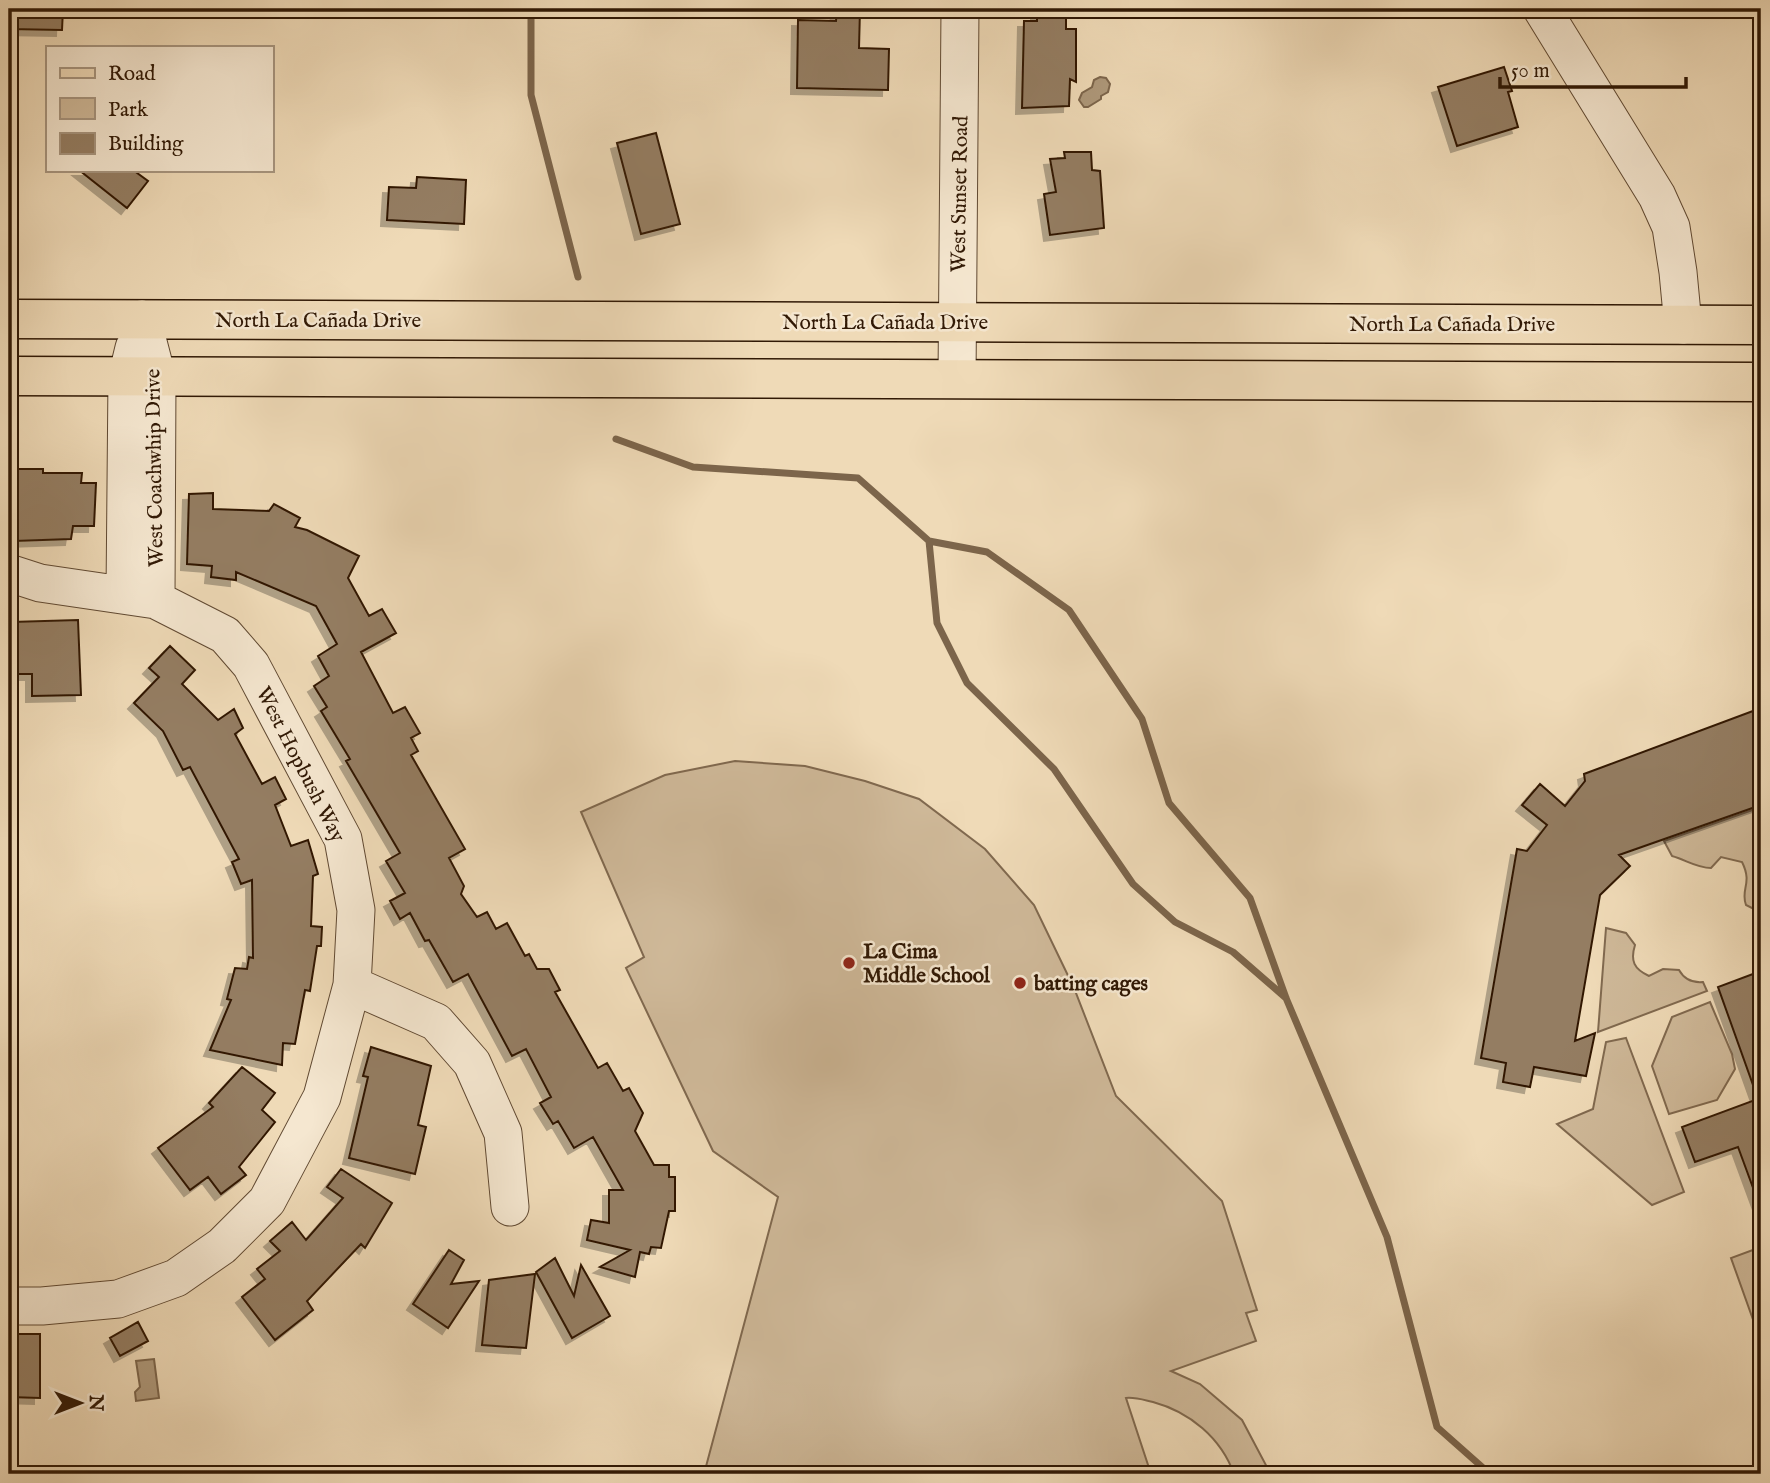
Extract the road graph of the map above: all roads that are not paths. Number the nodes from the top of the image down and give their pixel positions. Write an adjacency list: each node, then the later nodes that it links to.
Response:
1 (960, 9): 5 (street, West Sunset Road)
2 (1542, 9): 6 (street)
3 (9, 319): 4 (main road, North La Cañada Drive)
4 (142, 319): 5 (main road, North La Cañada Drive); 9 (street, West Coachwhip Drive)
5 (959, 323): 6 (main road, North La Cañada Drive); 10 (street, West Sunset Road)
6 (1683, 325): 7 (main road, North La Cañada Drive)
7 (1761, 325)
8 (9, 376): 9 (main road)
9 (142, 376): 10 (main road); 13 (street, West Coachwhip Drive)
10 (957, 379): 11 (main road)
11 (1761, 383)
12 (9, 573): 13 (street, West Hopbush Way)
13 (140, 597): 14 (street, West Hopbush Way)
14 (352, 985): 15 (street); 16 (street, West Hopbush Way)
15 (510, 1207)
16 (9, 1306)

